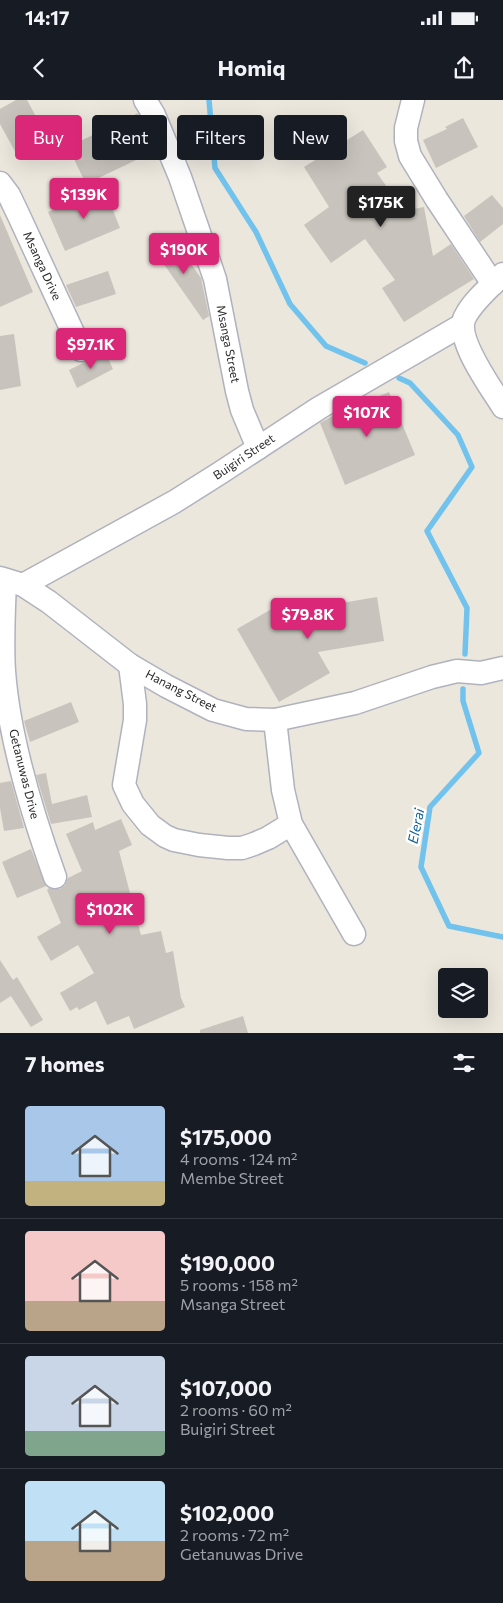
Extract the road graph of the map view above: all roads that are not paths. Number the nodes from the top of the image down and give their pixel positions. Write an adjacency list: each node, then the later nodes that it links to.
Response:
1 (145, 100): 8 (street, Msanga Street)
2 (413, 100): 4 (street)
3 (0, 183): 6 (street, Msanga Drive)
4 (498, 279): 5 (street)
5 (462, 324): 7 (street); 8 (street, Buigiri Street)
6 (81, 350)
7 (503, 408)
8 (258, 448): 9 (street, Buigiri Street)
9 (10, 581): 10 (street, Hanang Street); 14 (street, Getanuwas Drive)
10 (130, 665): 12 (street, Hanang Street); 13 (street)
11 (503, 668): 12 (street, Hanang Street)
12 (275, 720): 13 (street)
13 (291, 824): 15 (street)
14 (55, 877)
15 (354, 934)

